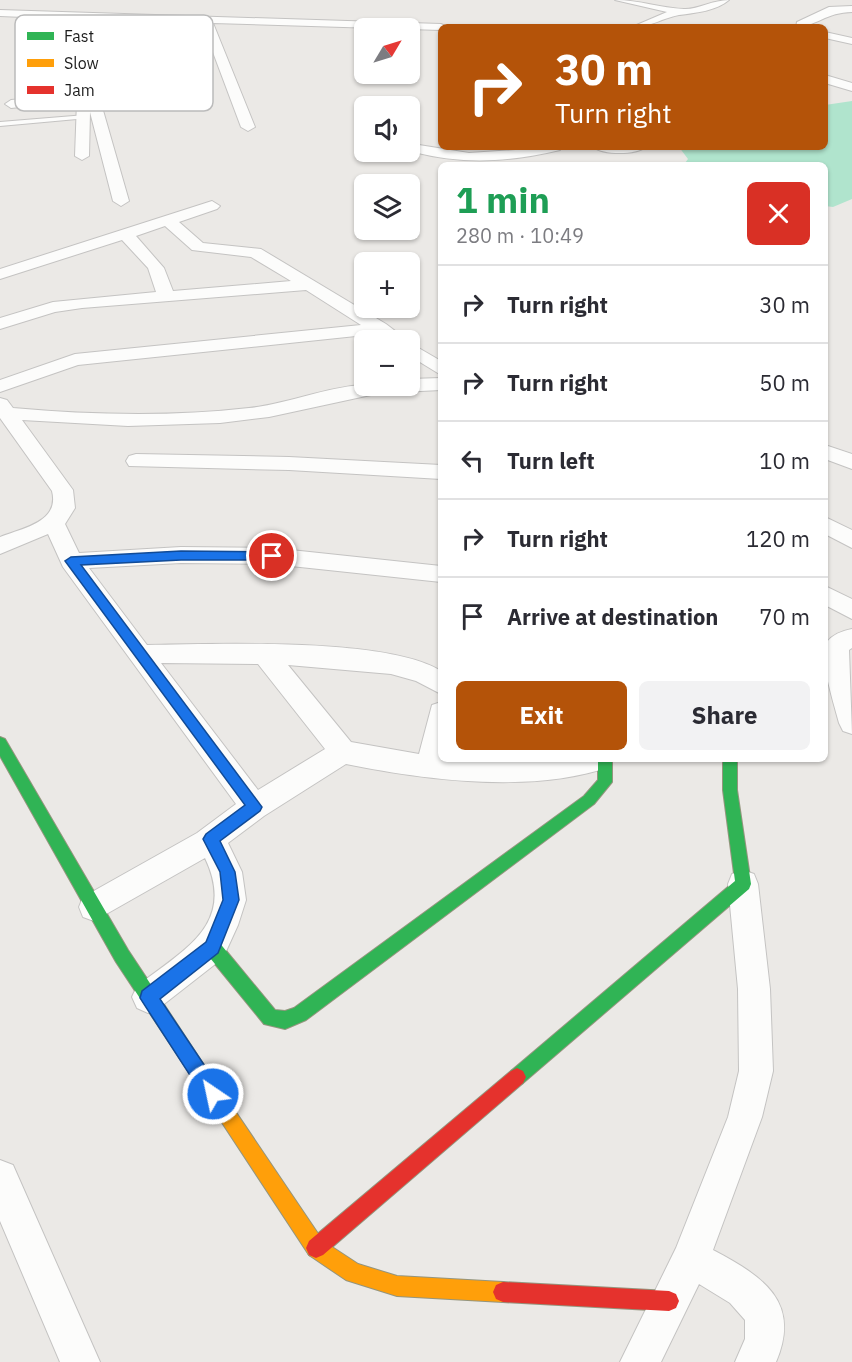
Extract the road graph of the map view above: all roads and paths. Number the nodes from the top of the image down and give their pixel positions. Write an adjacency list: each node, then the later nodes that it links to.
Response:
1 (620, 0): 4 (street)
2 (724, 0): 4 (street)
3 (852, 9): 9 (street)
4 (678, 12): 8 (street)
5 (0, 14): 6 (street)
6 (24, 15)
7 (213, 20): 10 (street)
8 (646, 24)
9 (801, 24)
10 (438, 27)
11 (828, 36): 13 (street)
12 (213, 38): 24 (street)
13 (852, 41)
14 (828, 80): 15 (street)
15 (852, 87)
16 (852, 94): 17 (street)
17 (834, 97)
18 (10, 104): 19 (street)
19 (15, 104)
20 (85, 111): 22 (street)
21 (97, 111): 28 (street)
22 (86, 117): 23 (lane); 27 (street)
23 (0, 124)
24 (248, 127)
25 (420, 149): 26 (street)
26 (540, 150)
27 (82, 156)
28 (121, 201)
29 (212, 206): 30 (street)
30 (168, 220): 31 (street); 33 (street)
31 (124, 234): 32 (street); 34 (street)
32 (0, 274)
33 (311, 285): 34 (street); 36 (street)
34 (165, 295): 35 (street)
35 (0, 324)
36 (380, 328): 37 (street); 42 (street)
37 (383, 330)
38 (420, 355): 39 (street)
39 (438, 367)
40 (438, 384): 41 (street)
41 (420, 385)
42 (0, 386)
43 (354, 392): 44 (street)
44 (4, 409): 49 (street)
45 (828, 452): 47 (street)
46 (136, 461): 48 (street)
47 (852, 462)
48 (438, 472)
49 (54, 523): 52 (street); 53 (street)
50 (828, 526): 51 (street)
51 (852, 540)
52 (0, 546)
53 (71, 561): 54 (street); 58 (street)
54 (438, 574)
55 (828, 596): 56 (street)
56 (852, 610)
57 (852, 638): 61 (street)
58 (143, 654): 59 (street); 69 (street)
59 (264, 654): 60 (street); 64 (street)
60 (438, 681)
61 (852, 723)
62 (438, 727): 68 (street)
63 (0, 744): 72 (street)
64 (343, 752): 68 (street); 69 (street)
65 (577, 762): 68 (street)
66 (606, 762): 73 (street)
67 (730, 762): 71 (street)
68 (430, 767)
69 (254, 807): 70 (street)
70 (211, 839): 72 (street); 73 (street)
71 (743, 884): 76 (street); 77 (street)
72 (94, 907): 74 (street)
73 (212, 947): 74 (street)
74 (148, 998): 76 (street)
75 (0, 1178): 79 (street)
76 (316, 1248): 78 (street)
77 (691, 1259): 78 (street); 81 (street)
78 (669, 1301): 80 (street)
79 (80, 1362)
80 (640, 1362)
81 (755, 1362)

